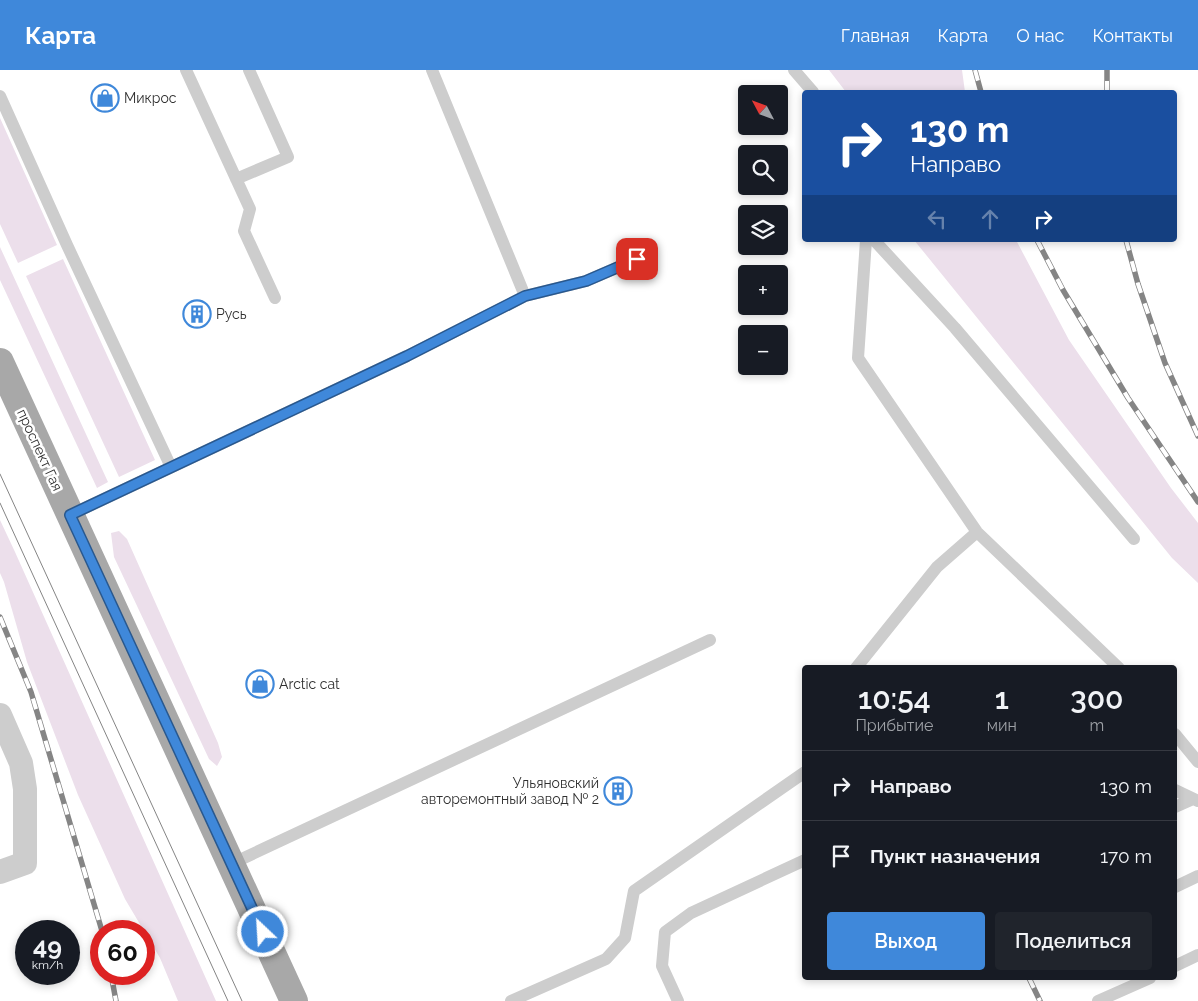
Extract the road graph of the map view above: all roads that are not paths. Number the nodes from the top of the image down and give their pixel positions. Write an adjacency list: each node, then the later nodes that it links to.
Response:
1 (186, 70): 7 (lane)
2 (249, 70): 7 (lane)
3 (432, 70): 11 (lane)
4 (794, 70): 5 (lane)
5 (811, 90)
6 (0, 96): 14 (lane)
7 (236, 180): 12 (lane)
8 (866, 242): 16 (lane)
9 (876, 242): 17 (lane)
10 (637, 259): 11 (lane)
11 (525, 296): 14 (lane)
12 (276, 298)
13 (0, 362): 15 (main road, проспект Гая)
14 (171, 467): 15 (lane)
15 (70, 515): 29 (main road, проспект Гая)
16 (977, 532): 19 (lane); 20 (lane)
17 (1134, 539)
18 (710, 640): 29 (lane)
19 (858, 665)
20 (1116, 665)
21 (0, 715): 30 (street)
22 (1177, 736): 23 (lane)
23 (1198, 762)
24 (802, 774): 37 (lane)
25 (1177, 791): 26 (lane)
26 (1196, 800): 27 (lane)
27 (1177, 806)
28 (802, 861): 38 (lane)
29 (231, 864): 36 (main road, проспект Гая)
30 (0, 872)
31 (1198, 876): 32 (lane)
32 (1177, 886)
33 (1198, 955): 34 (lane)
34 (1177, 965)
35 (1145, 980): 39 (lane)
36 (294, 1001)
37 (511, 1001)
38 (678, 1001)
39 (1098, 1001)

